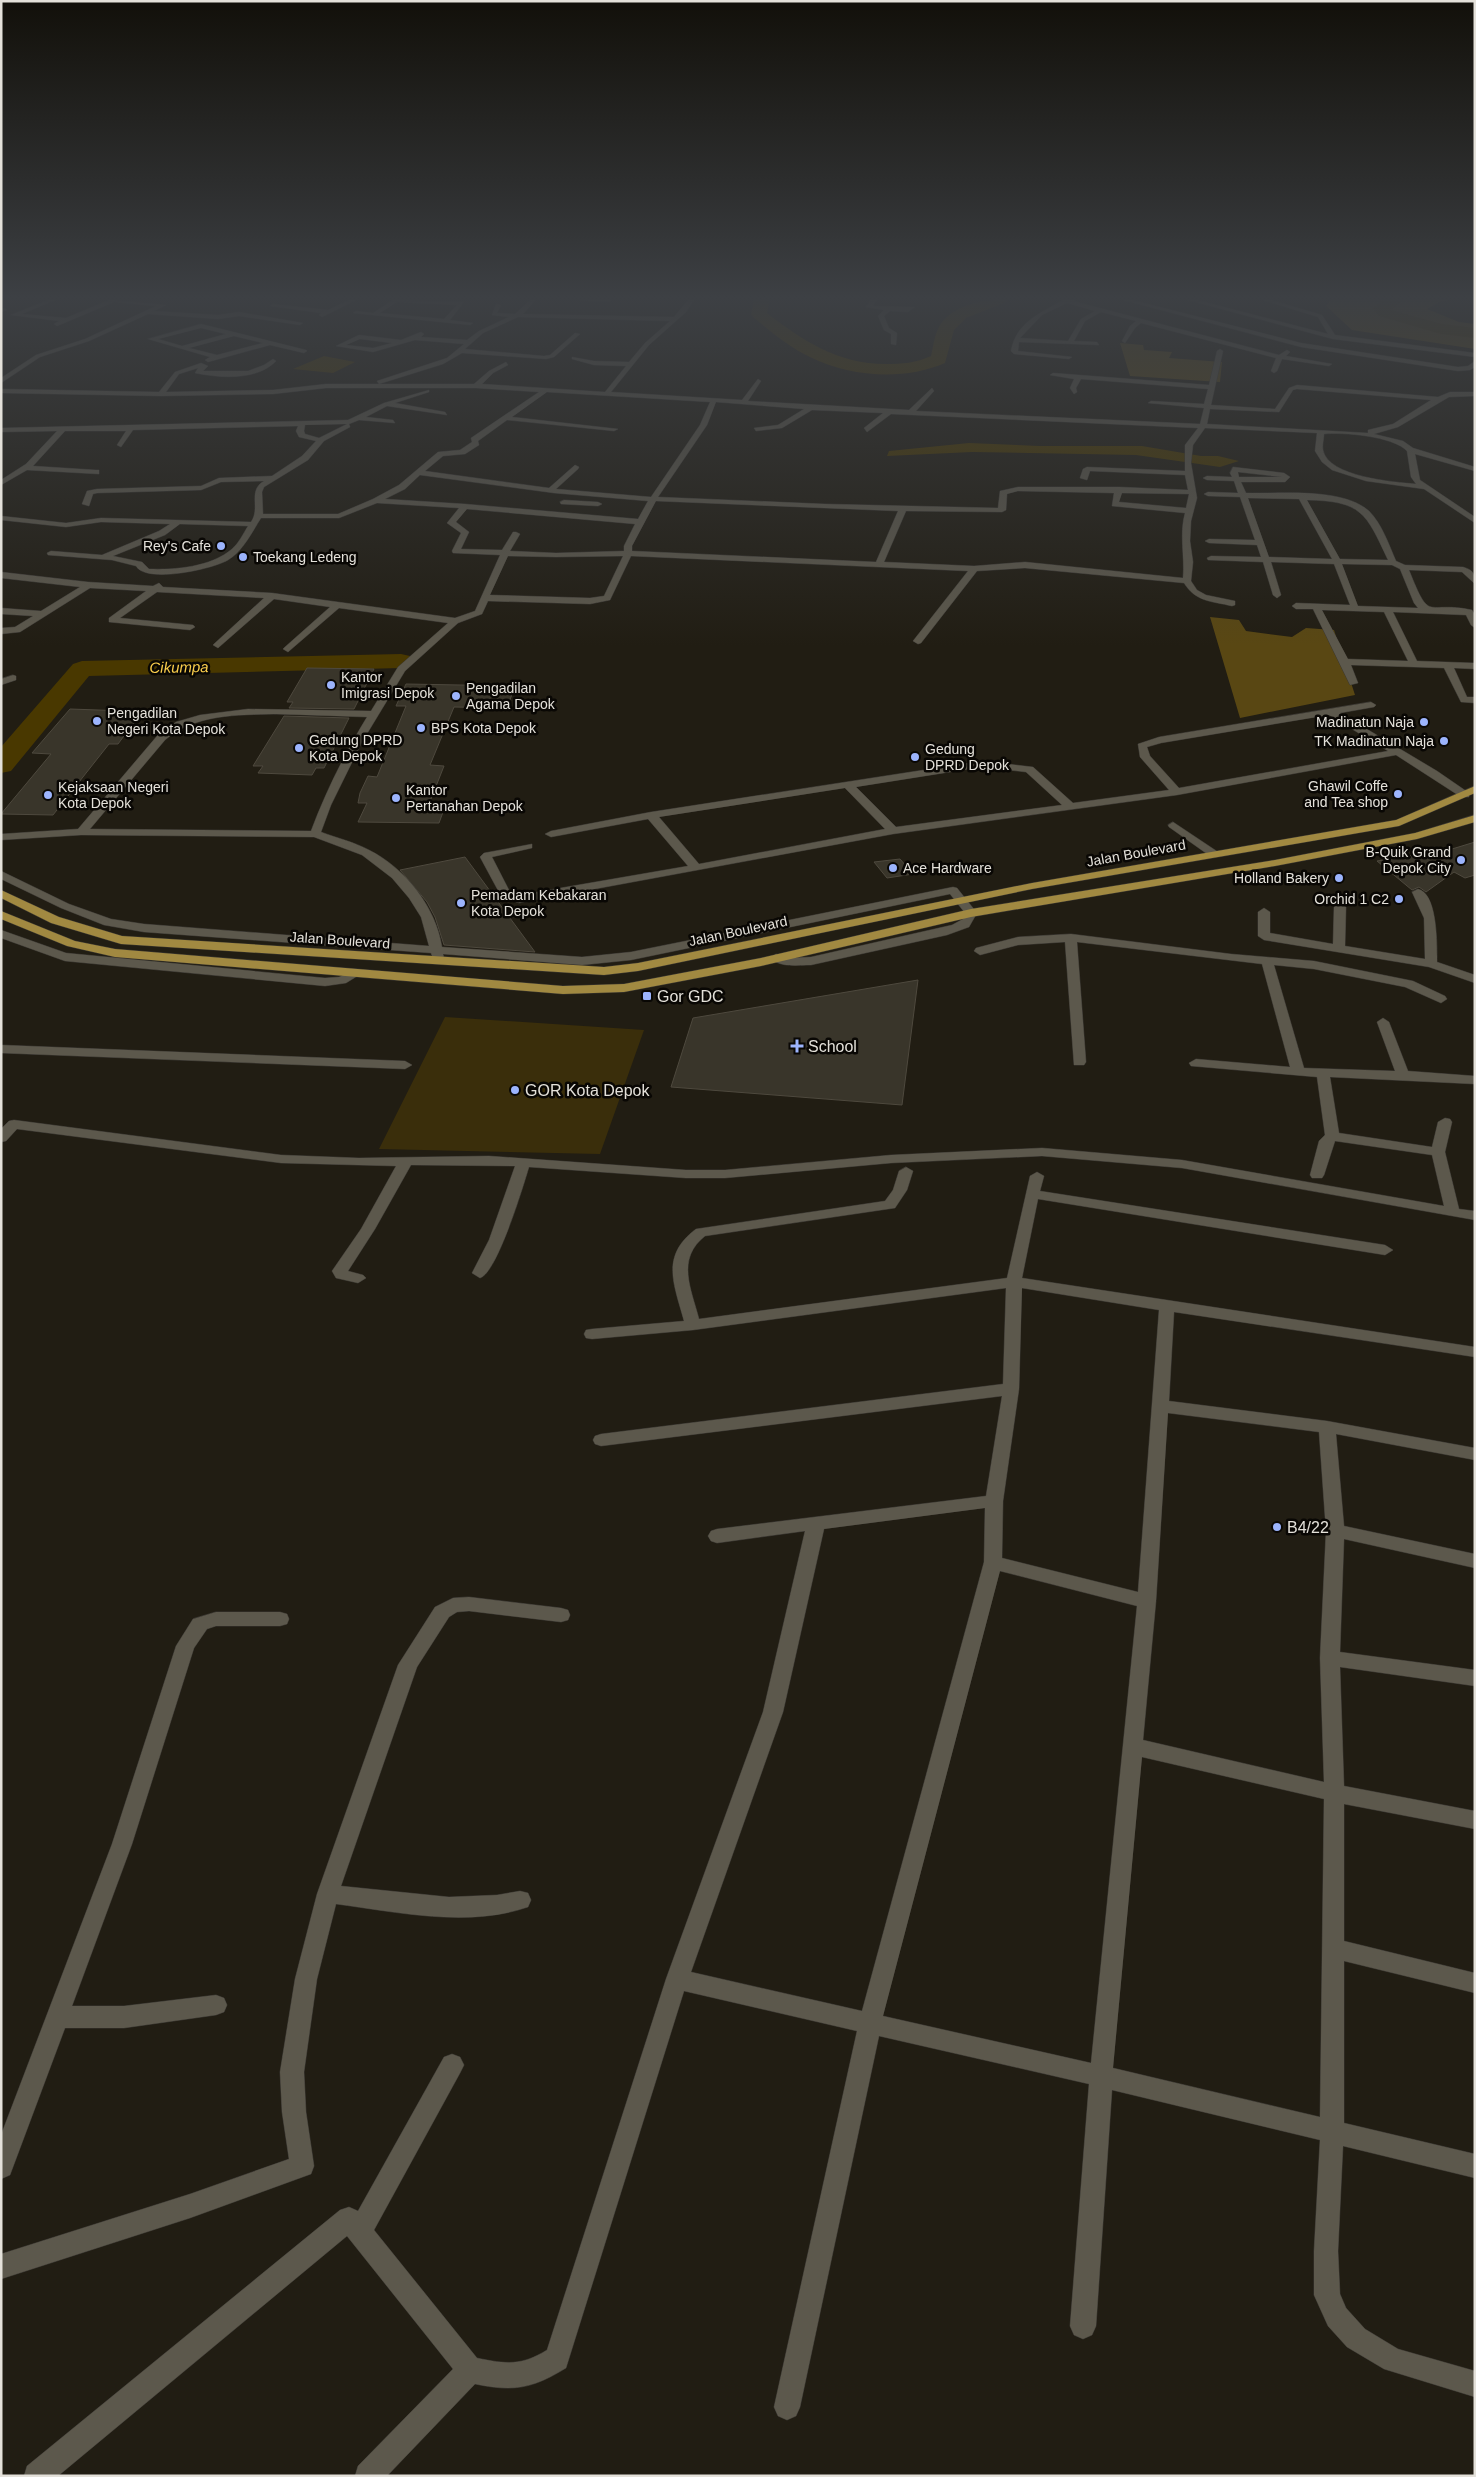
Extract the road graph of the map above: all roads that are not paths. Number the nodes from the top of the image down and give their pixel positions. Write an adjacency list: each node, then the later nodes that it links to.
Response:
1 (296, 415): 13 (street)
2 (364, 416): 10 (street)
3 (509, 416): 11 (street)
4 (707, 416): 49 (street)
5 (799, 416): 20 (street)
6 (885, 416): 23 (street)
7 (968, 416): 16 (street)
8 (1204, 416): 16 (street)
9 (1413, 416): 25 (street)
10 (360, 418): 12 (street); 14 (street)
11 (505, 418): 19 (street); 34 (street)
12 (393, 422)
13 (292, 424): 14 (street); 18 (street)
14 (302, 424): 27 (street)
15 (348, 426): 27 (street)
16 (1202, 426): 24 (street); 35 (street)
17 (40, 429): 21 (street); 22 (street); 26 (street)
18 (130, 429): 22 (street); 28 (street)
19 (614, 429)
20 (756, 429)
21 (1, 430)
22 (63, 430): 30 (street)
23 (867, 430)
24 (1321, 432): 25 (street); 41 (street)
25 (1357, 434): 29 (street)
26 (1, 438)
27 (320, 440): 36 (street)
28 (121, 445)
29 (1410, 450): 32 (street); 41 (street)
30 (25, 468): 33 (street); 40 (street)
31 (575, 468): 42 (street)
32 (1475, 469)
33 (96, 472)
34 (420, 473): 42 (street); 50 (street)
35 (1190, 473): 37 (street); 45 (street)
36 (272, 478): 52 (street); 58 (street)
37 (1084, 478)
38 (1207, 478): 39 (street)
39 (1236, 479): 39 (street); 47 (street)
40 (1, 483)
41 (1426, 487): 61 (street)
42 (552, 489): 44 (street)
43 (1119, 489): 45 (street); 55 (street); 56 (street)
44 (576, 492): 49 (street); 51 (street)
45 (1192, 492): 56 (street)
46 (1208, 494): 47 (street)
47 (1242, 496): 48 (street); 66 (street)
48 (1302, 498): 73 (street); 75 (street)
49 (654, 499): 54 (street); 55 (street)
50 (376, 501): 53 (street); 58 (street)
51 (564, 502): 54 (street); 57 (street)
52 (86, 504)
53 (465, 506): 57 (street); 68 (street)
54 (650, 507): 60 (street)
55 (903, 508): 74 (street)
56 (1191, 511): 80 (street)
57 (552, 512): 60 (street)
58 (259, 516): 63 (street)
59 (1, 518): 62 (street)
60 (640, 522): 69 (street)
61 (1475, 522)
62 (177, 523): 63 (street); 70 (street)
63 (254, 524): 78 (street)
64 (516, 534): 68 (street)
65 (1208, 541): 66 (street)
66 (1260, 543): 72 (street)
67 (52, 552): 70 (street)
68 (504, 552): 69 (street); 86 (street)
69 (628, 553): 74 (street); 86 (street)
70 (103, 557): 78 (street)
71 (1211, 558): 72 (street)
72 (1267, 559): 73 (street); 84 (street)
73 (1337, 561): 75 (street); 88 (street)
74 (880, 563): 77 (street)
75 (1393, 563): 76 (street)
76 (1404, 566): 81 (street); 89 (street)
77 (974, 569): 80 (street); 102 (street)
78 (173, 572): 83 (street)
79 (1, 574): 82 (street)
80 (1187, 581): 87 (street)
81 (1475, 581)
82 (88, 585): 83 (street); 97 (street)
83 (157, 588): 85 (street); 100 (street)
84 (1277, 595)
85 (272, 596): 90 (street); 103 (street)
86 (486, 598): 98 (street)
87 (1232, 603)
88 (1354, 604): 89 (street); 92 (street); 93 (street)
89 (1418, 604): 94 (street)
90 (336, 606): 98 (street); 104 (street)
91 (1296, 606): 92 (street)
92 (1316, 607): 105 (street)
93 (1387, 609): 94 (street); 106 (street)
94 (1426, 610): 96 (street)
95 (1, 611): 97 (street)
96 (1472, 612): 99 (street)
97 (43, 614): 101 (street)
98 (455, 621): 115 (street)
99 (1475, 625)
100 (190, 627)
101 (1, 630)
102 (918, 641)
103 (218, 645)
104 (288, 649)
105 (1345, 662): 106 (street); 111 (street)
106 (1414, 664): 107 (street)
107 (1448, 666): 108 (street); 112 (street)
108 (1475, 666)
109 (13, 678): 110 (street)
110 (1, 682)
111 (1353, 684)
112 (1475, 700)
113 (1371, 705): 114 (street)
114 (1331, 712): 116 (street); 118 (street)
115 (374, 714): 125 (street); 126 (street)
116 (1398, 752): 118 (street); 119 (street)
117 (847, 784): 120 (street); 121 (street); 124 (street)
118 (1177, 792): 120 (street)
119 (1470, 792): 130 (main road, Jalan Boulevard)
120 (1071, 807): 124 (street)
121 (651, 815): 127 (street); 131 (street)
122 (1475, 818): 139 (main road, Jalan Boulevard)
123 (1173, 826): 130 (street)
124 (893, 831): 131 (street)
125 (81, 832): 126 (street); 128 (street)
126 (315, 834): 142 (street)
127 (551, 834)
128 (1, 837)
129 (528, 846): 131 (street)
130 (1214, 854): 135 (main road, Jalan Boulevard)
131 (696, 868)
132 (1, 874): 142 (street)
133 (1418, 892): 148 (street)
134 (1, 893): 147 (main road, Jalan Boulevard)
135 (957, 895): 139 (street); 142 (street); 149 (main road, Jalan Boulevard)
136 (1340, 907): 143 (street)
137 (1264, 912): 143 (street)
138 (1, 914): 150 (main road, Jalan Boulevard)
139 (970, 914): 145 (street)
140 (1, 934): 150 (street)
141 (1071, 938): 144 (street); 146 (street); 156 (street)
142 (435, 949): 147 (street)
143 (1339, 949): 148 (street)
144 (980, 951)
145 (776, 958): 152 (main road, Jalan Boulevard)
146 (1268, 961): 153 (street); 159 (street)
147 (438, 962): 149 (main road, Jalan Boulevard)
148 (1431, 964): 151 (street)
149 (482, 965): 152 (main road)
150 (353, 975): 152 (main road, Jalan Boulevard)
151 (1475, 979)
152 (479, 984)
153 (1441, 999)
154 (1383, 1022): 161 (street)
155 (1, 1049): 158 (street)
156 (1079, 1062)
157 (1196, 1064): 159 (street)
158 (405, 1065)
159 (1298, 1072): 160 (street)
160 (1323, 1073): 161 (street); 164 (street)
161 (1403, 1075): 162 (street)
162 (1475, 1080)
163 (1445, 1122): 166 (street)
164 (1332, 1136): 166 (street); 170 (street)
165 (1, 1138): 167 (street)
166 (1438, 1152): 173 (street)
167 (406, 1161): 168 (street); 177 (street)
168 (524, 1162): 173 (street); 176 (street)
169 (906, 1172): 180 (street)
170 (1317, 1174)
171 (1037, 1176): 172 (street)
172 (1032, 1194): 175 (street); 178 (street)
173 (1453, 1213): 174 (street)
174 (1475, 1216)
175 (1385, 1250)
176 (480, 1273)
177 (358, 1278)
178 (1014, 1282): 179 (street); 180 (street); 183 (street)
179 (1167, 1306): 182 (street); 184 (street)
180 (693, 1325): 181 (street)
181 (592, 1334)
182 (1475, 1352)
183 (1011, 1388): 186 (street); 188 (street)
184 (1162, 1406): 185 (street); 194 (street)
185 (1327, 1427): 187 (street); 190 (street)
186 (601, 1440)
187 (1475, 1454)
188 (994, 1502): 189 (street); 193 (street)
189 (816, 1524): 191 (street); 205 (street)
190 (1335, 1532): 192 (street); 197 (street)
191 (718, 1536)
192 (1475, 1561)
193 (993, 1562): 194 (street); 209 (street)
194 (1146, 1601): 199 (street)
195 (561, 1615): 202 (street)
196 (280, 1619): 208 (street)
197 (1330, 1658): 198 (street); 200 (street)
198 (1475, 1678)
199 (1132, 1746): 200 (street); 211 (street)
200 (1334, 1793): 201 (street); 204 (street)
201 (1475, 1820)
202 (328, 1894): 203 (street); 216 (street)
203 (520, 1900)
204 (1333, 1948): 206 (street); 212 (street)
205 (677, 1979): 209 (street); 218 (street)
206 (1475, 1983)
207 (216, 2005): 208 (street)
208 (58, 2016): 214 (street)
209 (870, 2023): 211 (street); 220 (street)
210 (452, 2065): 215 (street)
211 (1101, 2076): 212 (street); 217 (street)
212 (1332, 2132): 213 (street); 219 (street)
213 (1475, 2166)
214 (1, 2167)
215 (359, 2233): 218 (street); 221 (street)
216 (1, 2267)
217 (1083, 2326)
218 (470, 2370): 222 (street)
219 (1475, 2384)
220 (787, 2407)
221 (37, 2476)
222 (368, 2476)

